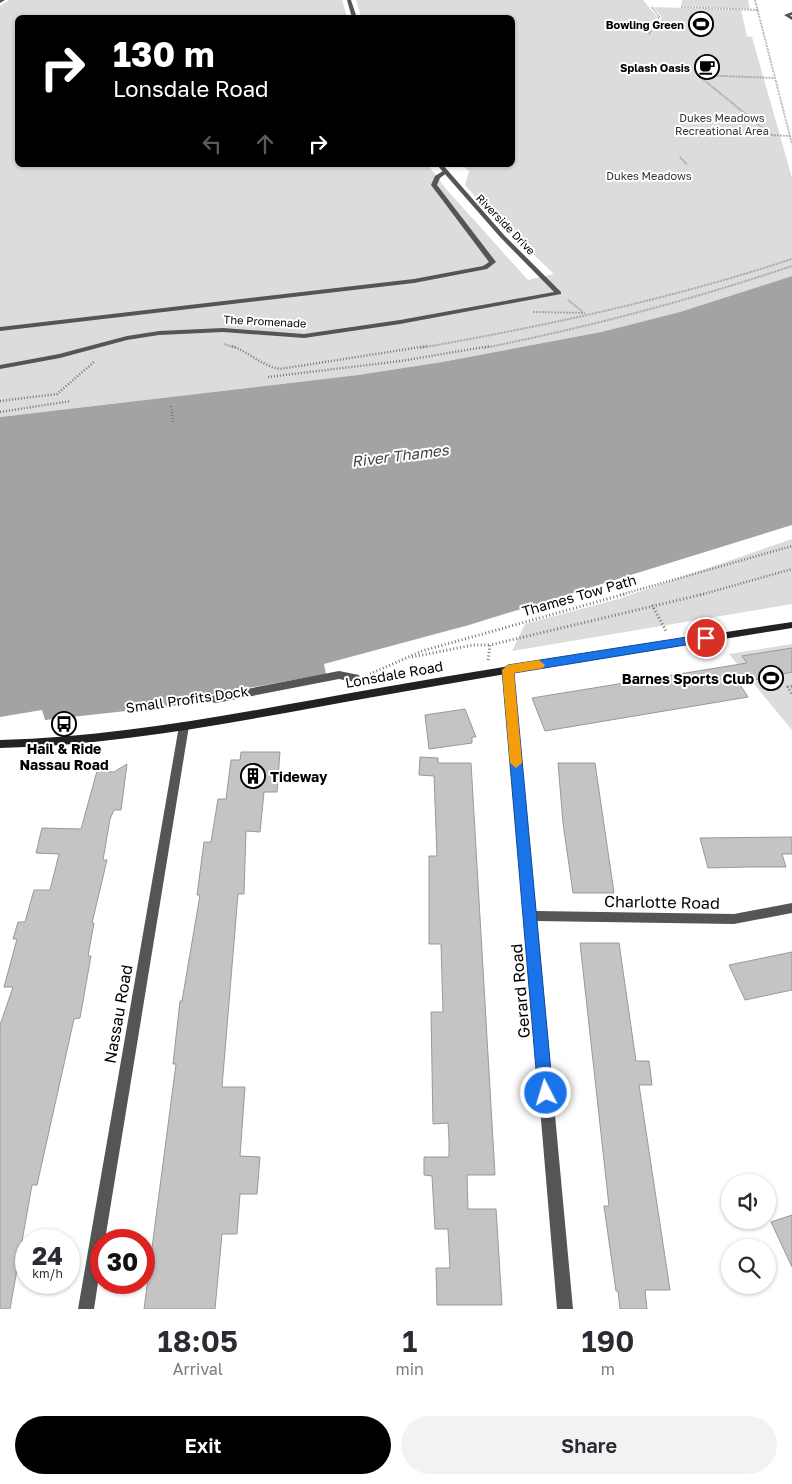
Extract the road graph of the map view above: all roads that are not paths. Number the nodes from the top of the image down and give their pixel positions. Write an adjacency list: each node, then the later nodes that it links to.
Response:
1 (349, 0): 3 (street)
2 (792, 13): 4 (street)
3 (354, 15)
4 (792, 19)
5 (441, 167): 6 (street, Riverside Drive)
6 (445, 172): 7 (street, Riverside Drive); 8 (street)
7 (560, 294): 9 (street, The Promenade)
8 (0, 329)
9 (0, 367)
10 (792, 625): 11 (main road, Lonsdale Road)
11 (508, 670): 14 (main road, Lonsdale Road); 17 (street, Gerard Road)
12 (355, 678): 13 (street)
13 (216, 699)
14 (184, 726): 15 (main road, Lonsdale Road); 18 (street, Nassau Road)
15 (0, 744)
16 (792, 908): 17 (street, Charlotte Road)
17 (530, 916): 19 (street, Gerard Road)
18 (86, 1309)
19 (564, 1309)

